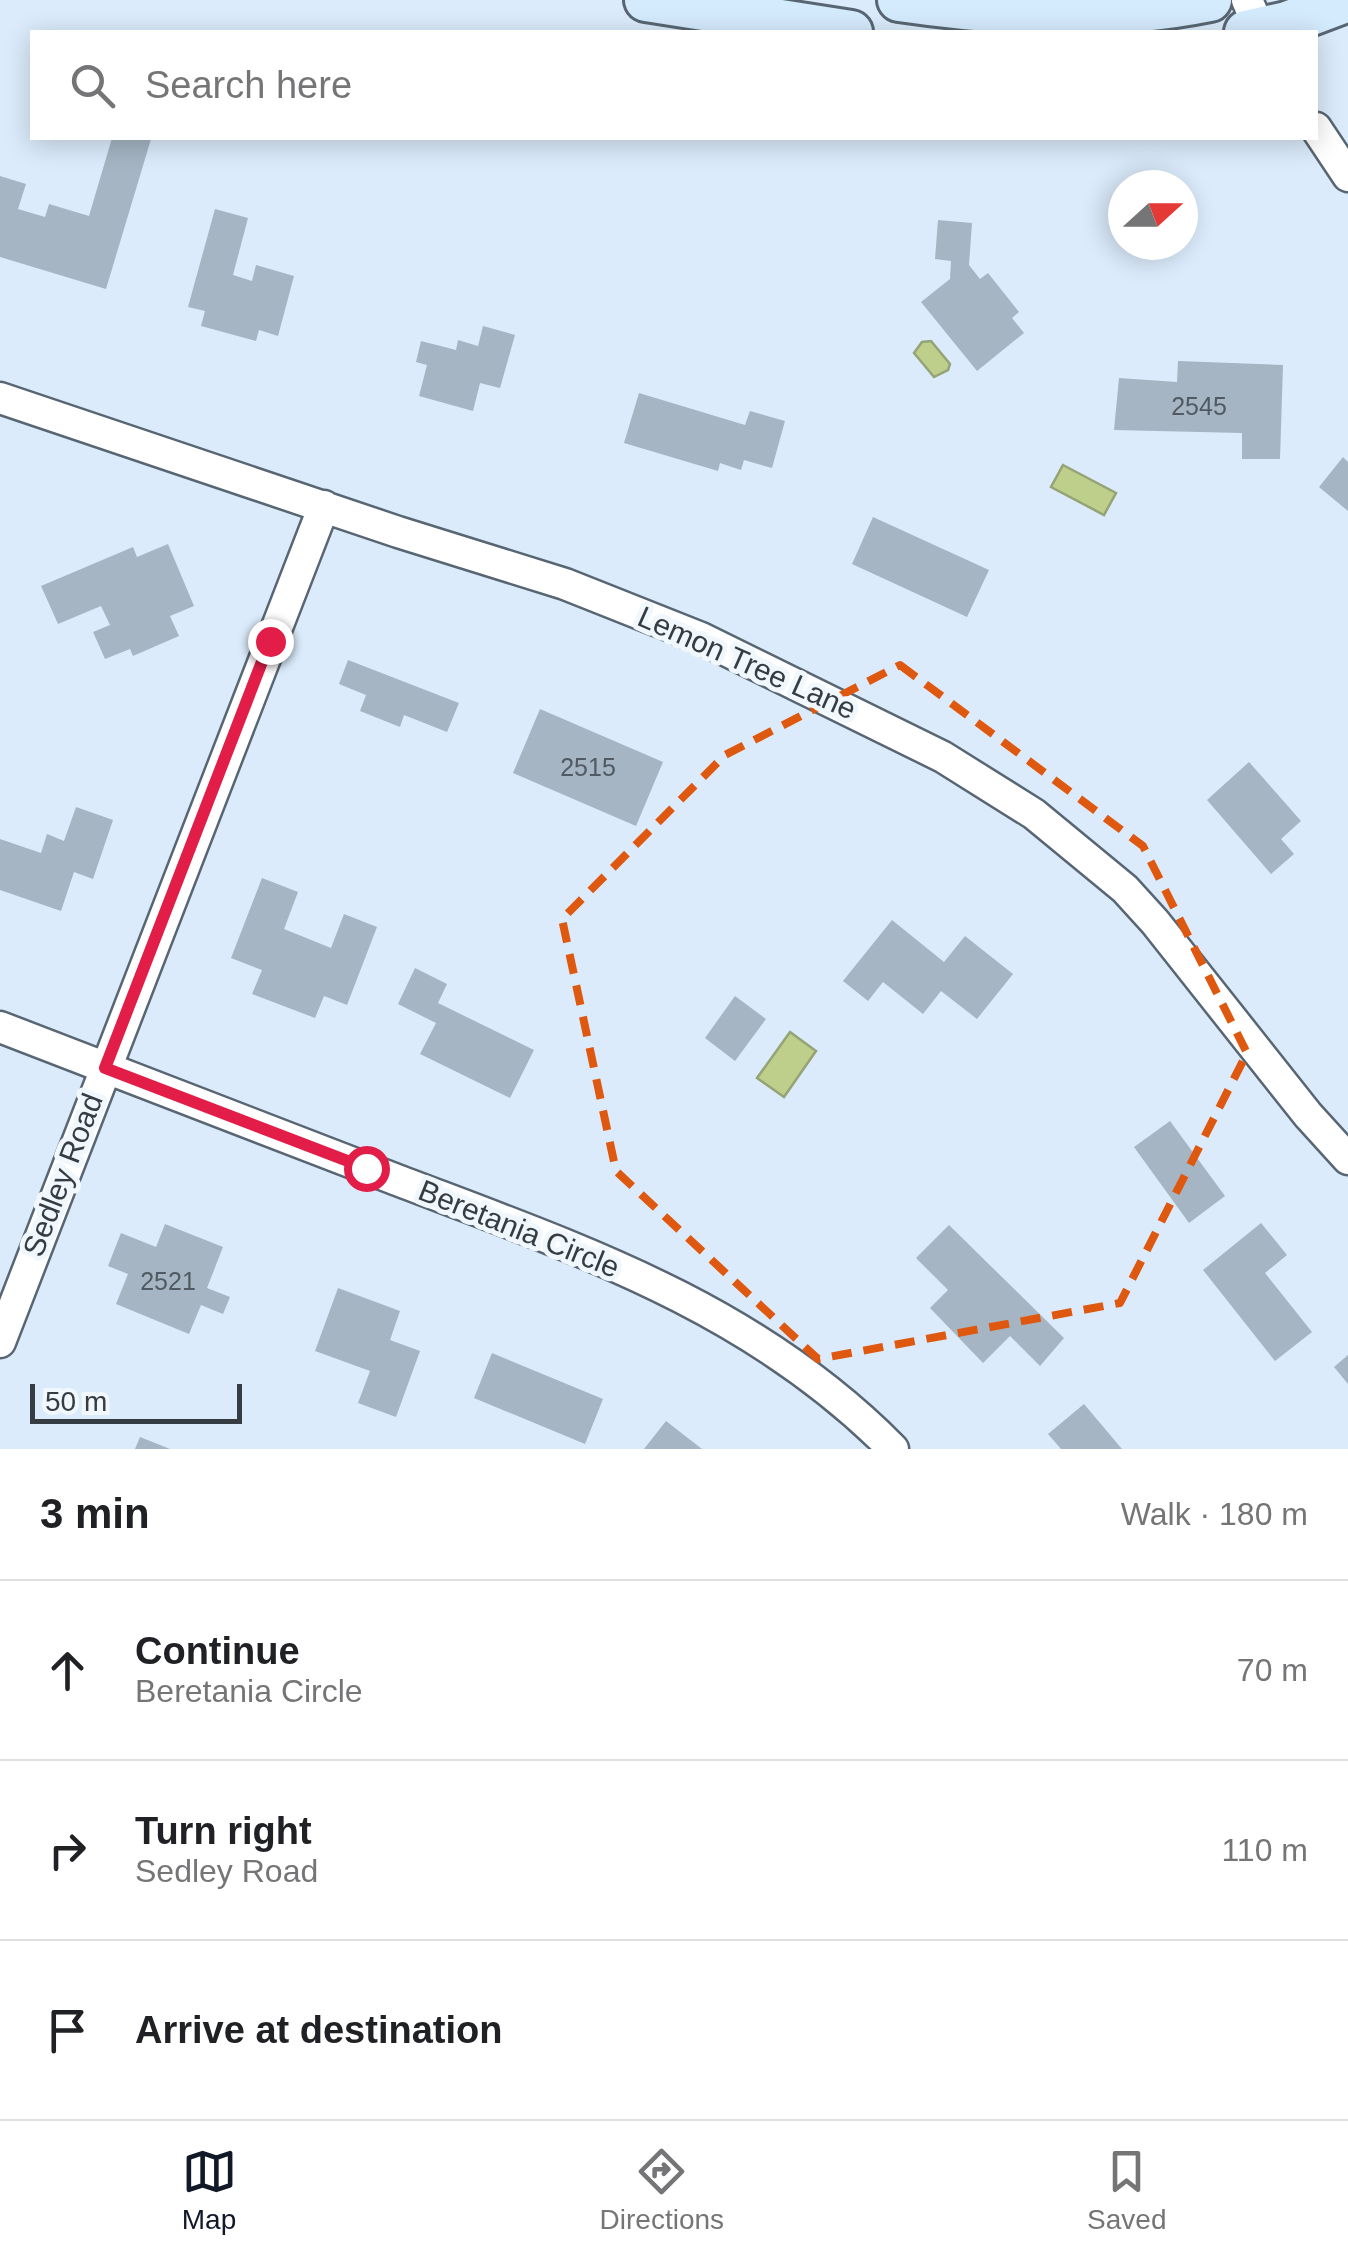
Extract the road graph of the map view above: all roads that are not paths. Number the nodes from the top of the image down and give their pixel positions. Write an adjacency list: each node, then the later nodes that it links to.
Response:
1 (646, 0): 5 (main road)
2 (899, 0): 3 (main road)
3 (1210, 0)
4 (1348, 0): 6 (main road)
5 (845, 21)
6 (1254, 24)
7 (1318, 131): 8 (street)
8 (1348, 176)
9 (0, 398): 10 (street, Lemon Tree Lane)
10 (324, 506): 12 (street, Sedley Road); 13 (street, Lemon Tree Lane)
11 (0, 1027): 12 (street, Beretania Circle)
12 (105, 1068): 14 (street, Sedley Road); 15 (street, Beretania Circle)
13 (1348, 1159)
14 (0, 1342)
15 (893, 1449)

